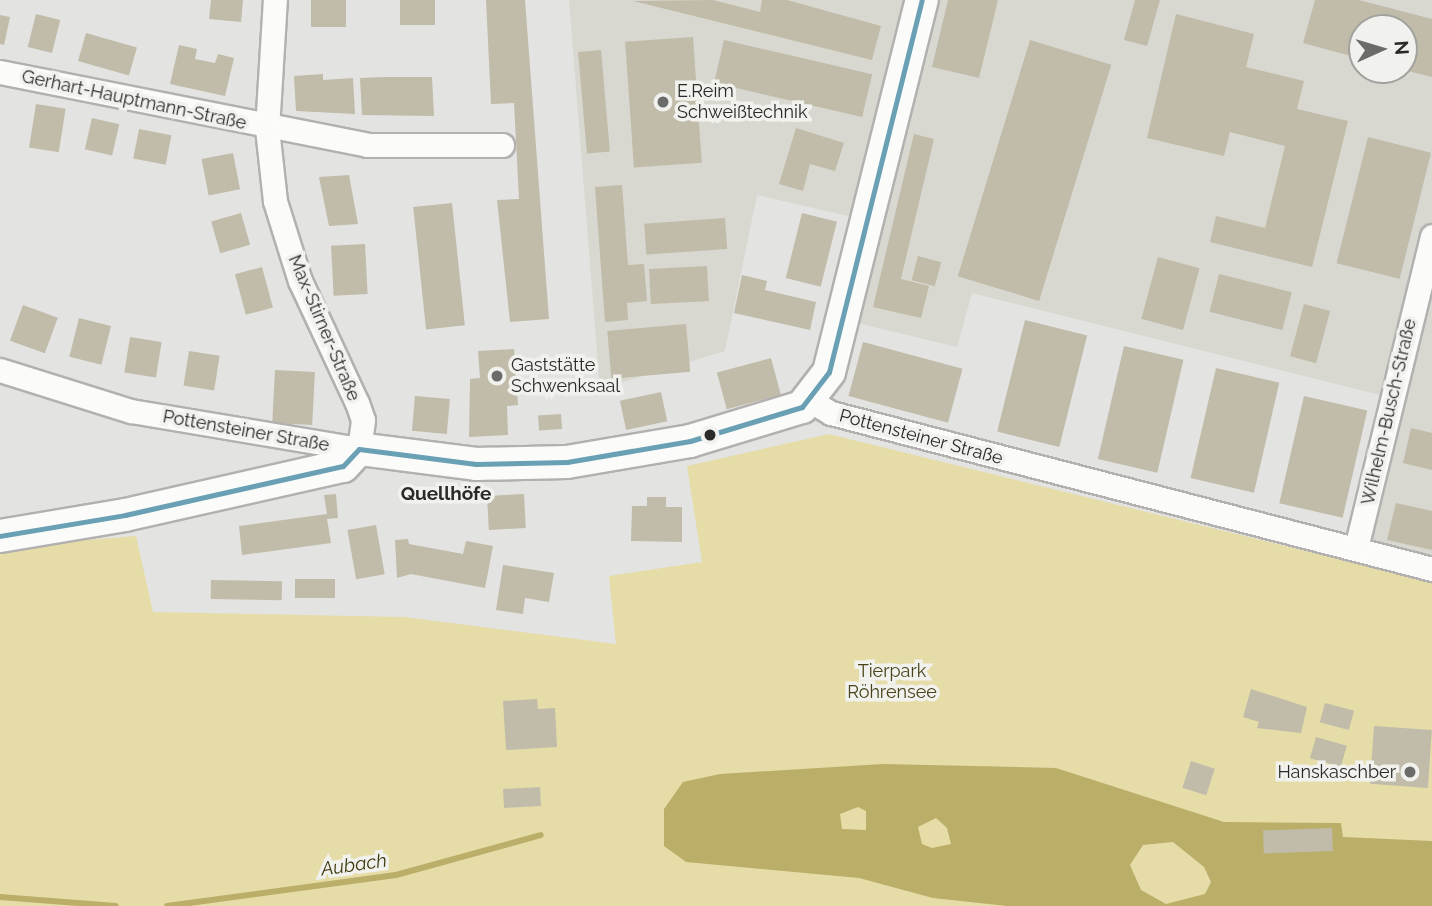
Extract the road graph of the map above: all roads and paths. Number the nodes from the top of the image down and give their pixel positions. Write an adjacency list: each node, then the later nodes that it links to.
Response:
1 (275, 0): 4 (street, Max-Stirner-Straße)
2 (922, 0): 8 (main road)
3 (0, 72): 4 (street, Gerhart-Hauptmann-Straße)
4 (267, 129): 5 (street, Gerhart-Hauptmann-Straße); 9 (street, Max-Stirner-Straße)
5 (502, 145)
6 (1432, 236): 11 (street, Wilhelm-Busch-Straße)
7 (0, 370): 9 (street, Pottensteiner Straße)
8 (811, 401): 9 (main road, Pottensteiner Straße); 11 (street, Pottensteiner Straße)
9 (359, 449): 10 (main road)
10 (0, 536)
11 (1356, 548): 12 (street, Pottensteiner Straße)
12 (1432, 569)

